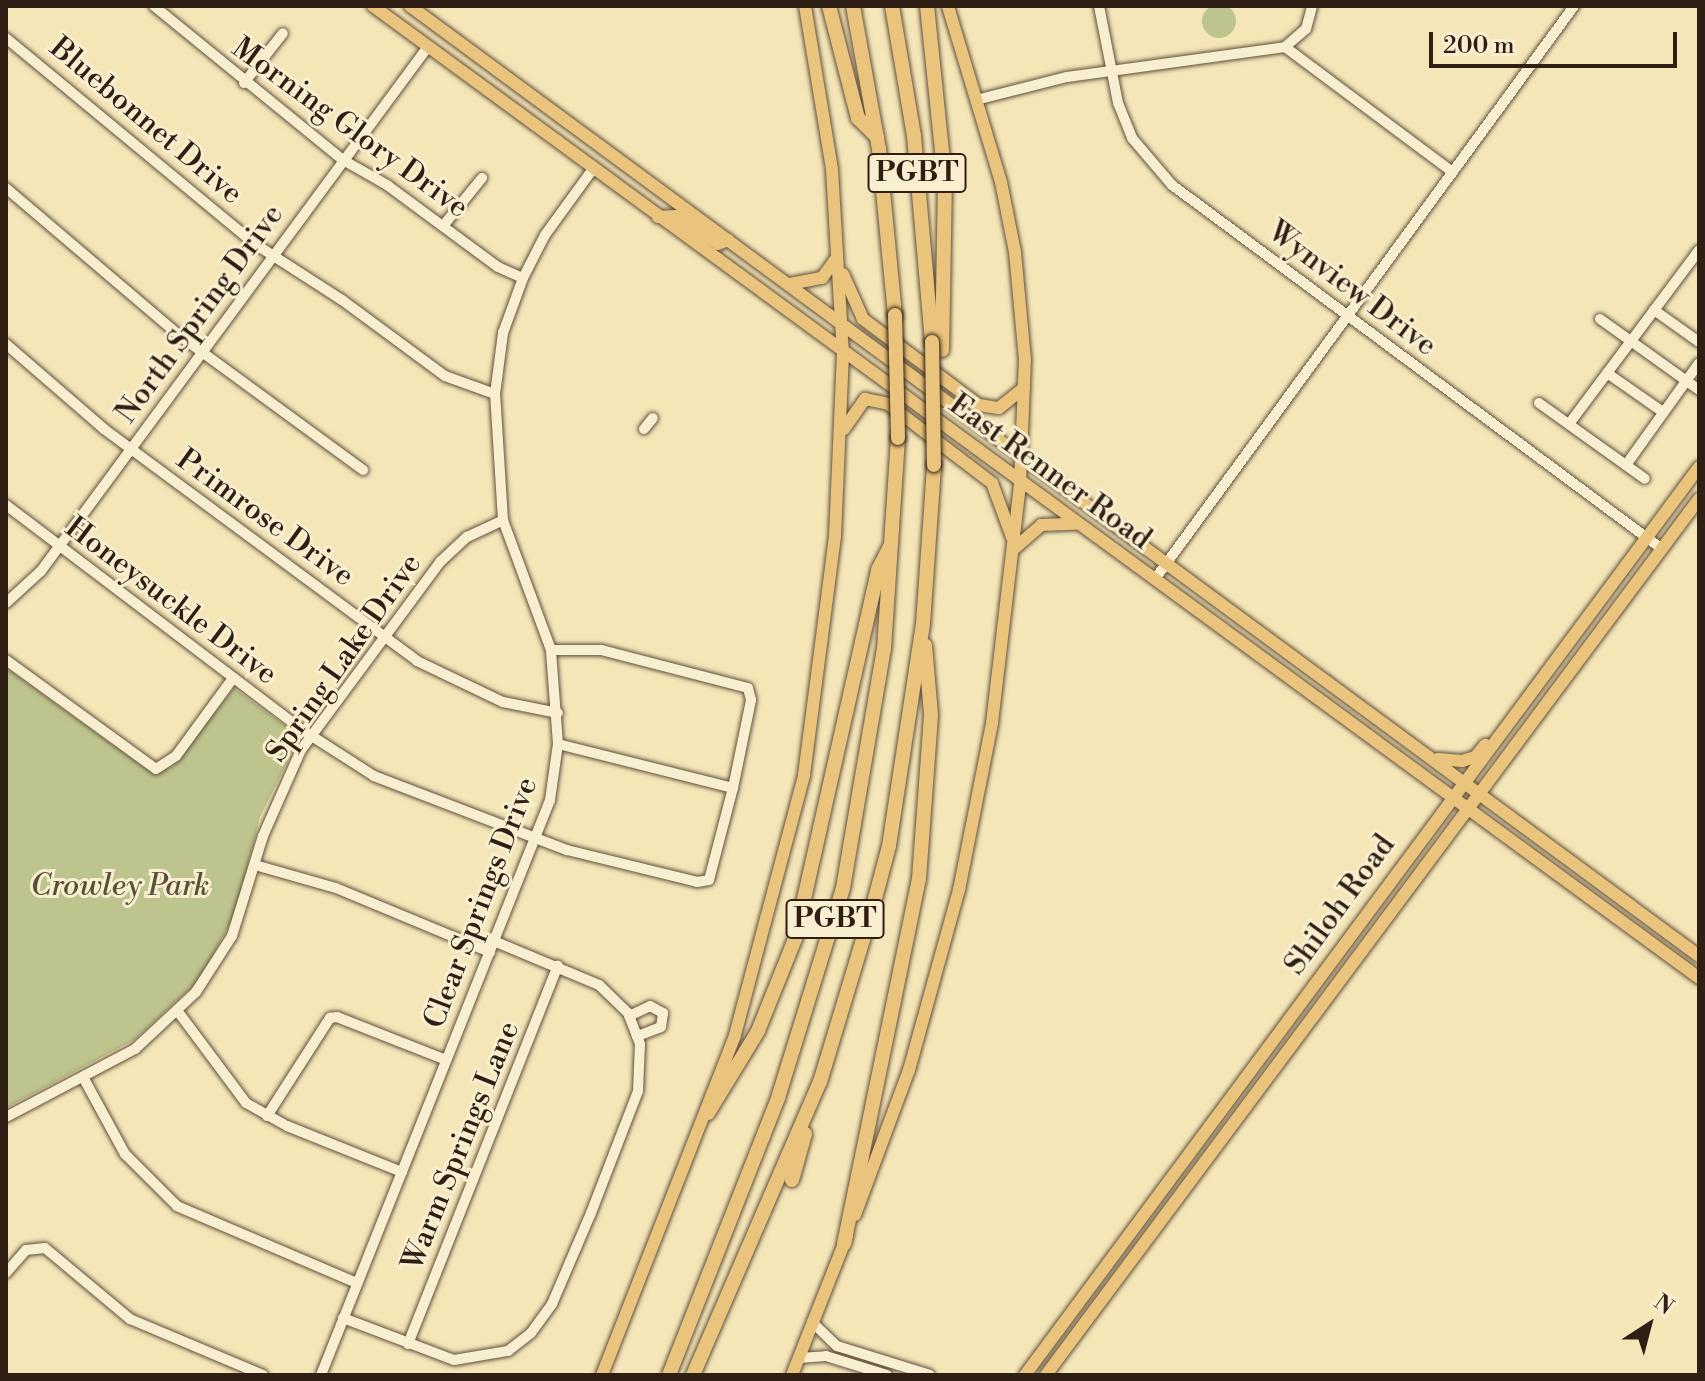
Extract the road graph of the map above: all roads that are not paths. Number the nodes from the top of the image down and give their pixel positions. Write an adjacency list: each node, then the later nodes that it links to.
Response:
1 (154, 6): 20 (street, Morning Glory Drive)
2 (373, 6): 17 (main road, East Renner Road)
3 (410, 6): 13 (main road, East Renner Road)
4 (805, 6): 34 (main road)
5 (829, 6): 22 (highway)
6 (853, 6): 22 (highway, PGBT)
7 (892, 6): 44 (highway, PGBT)
8 (927, 6): 44 (highway)
9 (948, 6): 21 (main road)
10 (1101, 6): 19 (street, Wynview Drive)
11 (1312, 6): 16 (street)
12 (1574, 6): 26 (street)
13 (426, 18): 17 (main road); 18 (main road, East Renner Road)
14 (283, 33): 20 (street)
15 (6, 38): 33 (street, Bluebonnet Drive)
16 (1285, 47): 19 (street); 26 (street)
17 (427, 48): 18 (main road); 24 (street, North Spring Drive); 25 (main road, East Renner Road)
18 (486, 62): 23 (main road, East Renner Road)
19 (1111, 70): 21 (street); 38 (street, Wynview Drive)
20 (244, 83): 24 (street, Morning Glory Drive)
21 (976, 100): 50 (main road)
22 (878, 138): 70 (highway, PGBT, bridge)
23 (606, 150): 25 (main road); 31 (main road, East Renner Road)
24 (343, 160): 30 (street, Morning Glory Drive); 33 (street, North Spring Drive)
25 (593, 169): 29 (main road, East Renner Road); 35 (street, Clear Springs Drive)
26 (1453, 172): 38 (street)
27 (482, 178): 30 (street)
28 (6, 188): 45 (street)
29 (658, 217): 31 (main road); 46 (main road, East Renner Road)
30 (443, 226): 35 (street, Morning Glory Drive)
31 (728, 240): 36 (main road, East Renner Road)
32 (1699, 250): 37 (street)
33 (272, 255): 45 (street, North Spring Drive); 52 (street, Bluebonnet Drive)
34 (837, 256): 36 (main road); 40 (main road); 50 (main road)
35 (523, 278): 52 (street, Clear Springs Drive)
36 (786, 283): 40 (main road, East Renner Road)
37 (1654, 310): 41 (street); 42 (street)
38 (1347, 317): 71 (street, Wynview Drive); 75 (street)
39 (1600, 319): 41 (street)
40 (841, 324): 46 (main road); 60 (main road, East Renner Road)
41 (1630, 341): 48 (street); 49 (street)
42 (1699, 342)
43 (6, 344): 59 (street, Primrose Drive)
44 (937, 346): 78 (highway, PGBT, bridge)
45 (201, 352): 59 (street, North Spring Drive); 63 (street)
46 (843, 355): 58 (main road); 65 (main road, East Renner Road)
47 (1699, 363): 49 (street)
48 (1607, 373): 54 (street); 56 (street)
49 (1686, 381): 51 (street); 54 (street)
50 (1024, 388): 60 (main road)
51 (1699, 390)
52 (495, 394): 68 (street, Clear Springs Drive)
53 (1539, 403): 56 (street)
54 (1663, 412): 61 (street)
55 (653, 418): 57 (street)
56 (1569, 424): 61 (street)
57 (644, 429)
58 (841, 433): 73 (main road); 115 (main road)
59 (131, 449): 72 (street, North Spring Drive); 79 (street, Primrose Drive)
60 (1020, 455): 65 (main road); 75 (main road, East Renner Road)
61 (1626, 465): 64 (street)
62 (1699, 467): 71 (main road, Shiloh Road)
63 (363, 470)
64 (1645, 479)
65 (1020, 483): 69 (main road, East Renner Road); 73 (main road)
66 (1699, 499): 74 (main road, Shiloh Road)
67 (6, 505): 72 (street, Honeysuckle Drive)
68 (503, 520): 79 (street, Spring Lake Drive); 80 (street, Clear Springs Drive)
69 (1077, 525): 73 (main road); 76 (main road, East Renner Road)
70 (894, 538): 115 (highway); 131 (highway, PGBT)
71 (1647, 538): 74 (street, Wynview Drive); 81 (main road, Shiloh Road)
72 (58, 548): 77 (street, North Spring Drive); 86 (street, Honeysuckle Drive)
73 (1015, 548): 120 (main road)
74 (1662, 549): 85 (main road, Shiloh Road)
75 (1167, 563): 76 (street); 83 (main road, East Renner Road)
76 (1155, 579): 84 (main road, East Renner Road)
77 (6, 603)
78 (923, 624): 112 (highway, PGBT); 120 (highway)
79 (384, 637): 90 (street, Primrose Drive); 91 (street, Spring Lake Drive)
80 (551, 650): 90 (street, Clear Springs Drive); 95 (street)
81 (1558, 658): 85 (main road); 87 (main road, Shiloh Road)
82 (6, 660): 86 (street)
83 (1302, 661): 84 (main road); 88 (main road, East Renner Road)
84 (1273, 665): 89 (main road, East Renner Road)
85 (1574, 669): 96 (main road, Shiloh Road)
86 (233, 678): 91 (street, Honeysuckle Drive)
87 (1532, 693): 93 (main road); 94 (main road, Shiloh Road)
88 (1348, 695): 89 (main road); 93 (main road, East Renner Road)
89 (1324, 702): 97 (main road, East Renner Road)
90 (558, 713): 92 (street, Clear Springs Drive)
91 (311, 736): 99 (street, Honeysuckle Drive); 100 (street, Spring Lake Drive)
92 (558, 744): 95 (street); 99 (street, Clear Springs Drive)
93 (1432, 757): 94 (main road, East Renner Road)
94 (1465, 781): 96 (main road, East Renner Road); 97 (main road, Shiloh Road)
95 (733, 788): 99 (street, Honeysuckle Drive)
96 (1481, 793): 98 (main road, Shiloh Road); 104 (main road, East Renner Road)
97 (1452, 795): 98 (main road, East Renner Road); 101 (main road, Shiloh Road)
98 (1468, 807): 102 (main road, Shiloh Road); 106 (main road, East Renner Road)
99 (535, 839): 103 (street, Clear Springs Drive)
100 (255, 865): 103 (street); 107 (street, Spring Lake Drive)
101 (1374, 905): 102 (main road); 113 (main road, Shiloh Road)
102 (1389, 916): 114 (main road, Shiloh Road)
103 (492, 946): 105 (street); 110 (street, Clear Springs Drive)
104 (1699, 956)
105 (558, 966): 108 (street); 125 (street, Warm Springs Lane)
106 (1699, 978)
107 (179, 1013): 111 (street, Spring Lake Drive); 116 (street)
108 (629, 1016): 109 (street); 109 (street)
109 (637, 1036): 125 (street)
110 (446, 1060): 116 (street); 118 (street, Clear Springs Drive)
111 (83, 1077): 117 (street, Spring Lake Drive); 122 (street)
112 (820, 1082): 119 (highway); 132 (highway, PGBT)
113 (1241, 1082): 114 (main road); 135 (main road, Shiloh Road)
114 (1253, 1097): 136 (main road, Shiloh Road)
115 (708, 1113): 130 (main road)
116 (267, 1116): 118 (street)
117 (6, 1117)
118 (402, 1172): 122 (street, Clear Springs Drive)
119 (792, 1180)
120 (844, 1244): 124 (main road)
121 (6, 1273): 128 (street)
122 (357, 1283): 123 (street, Clear Springs Drive)
123 (343, 1318): 125 (street); 129 (street, Clear Springs Drive)
124 (812, 1322): 126 (main road); 127 (street)
125 (408, 1344)
126 (799, 1358): 127 (street); 133 (main road)
127 (891, 1372): 134 (street)
128 (263, 1375)
129 (321, 1375)
130 (602, 1375)
131 (669, 1375)
132 (693, 1375)
133 (792, 1375)
134 (930, 1375)
135 (1025, 1375)
136 (1046, 1375)

